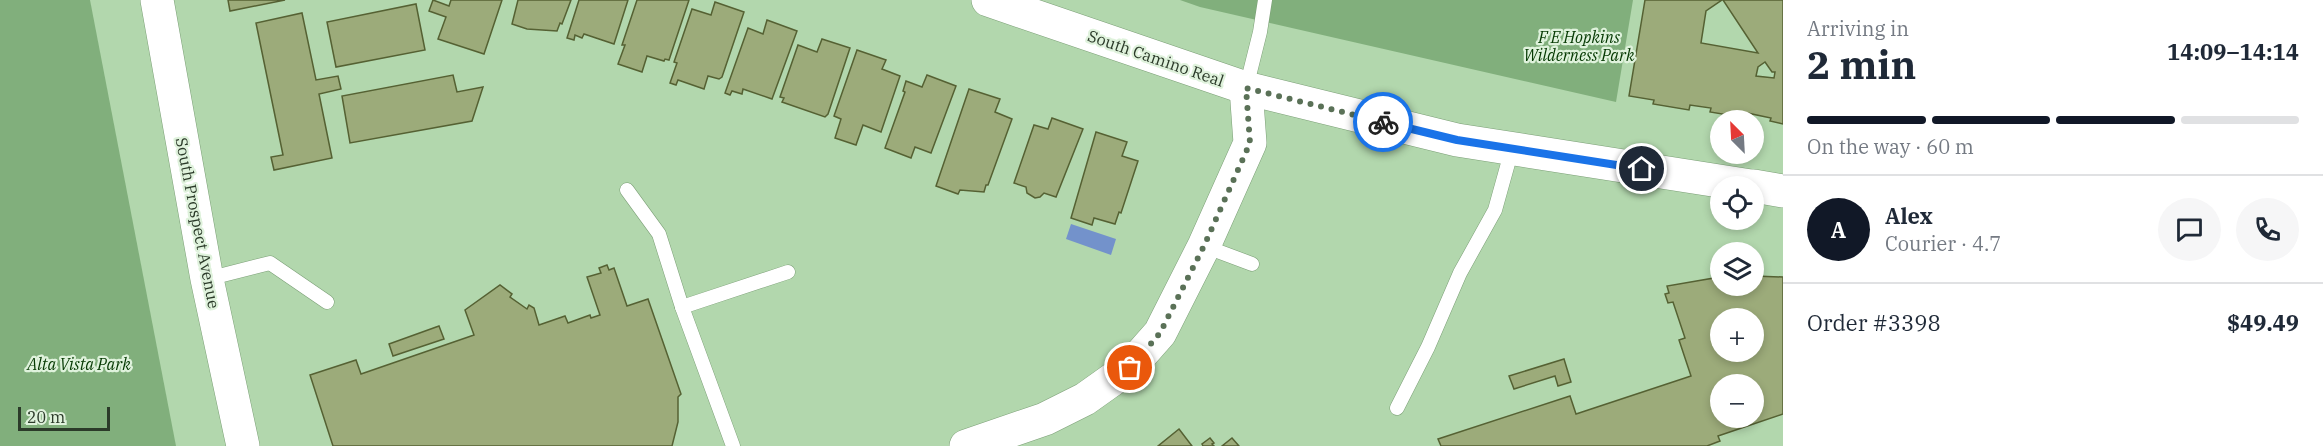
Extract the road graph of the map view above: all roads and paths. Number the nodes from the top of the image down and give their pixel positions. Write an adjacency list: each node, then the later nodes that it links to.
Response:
1 (157, 0): 13 (main road, South Prospect Avenue)
2 (988, 0): 4 (main road, South Camino Real)
3 (1265, 0): 4 (lane)
4 (1246, 88): 5 (main road, South Camino Real); 10 (main road)
5 (1512, 149): 6 (main road, South Camino Real); 16 (lane)
6 (1710, 180)
7 (1764, 188): 9 (main road, South Camino Real)
8 (627, 190): 15 (lane)
9 (1783, 191)
10 (1204, 246): 11 (lane); 19 (main road)
11 (1252, 264)
12 (788, 272): 15 (lane)
13 (207, 279): 14 (lane); 17 (main road, South Prospect Avenue)
14 (327, 302)
15 (682, 307): 18 (lane)
16 (1397, 408)
17 (243, 446)
18 (733, 446)
19 (966, 446)

